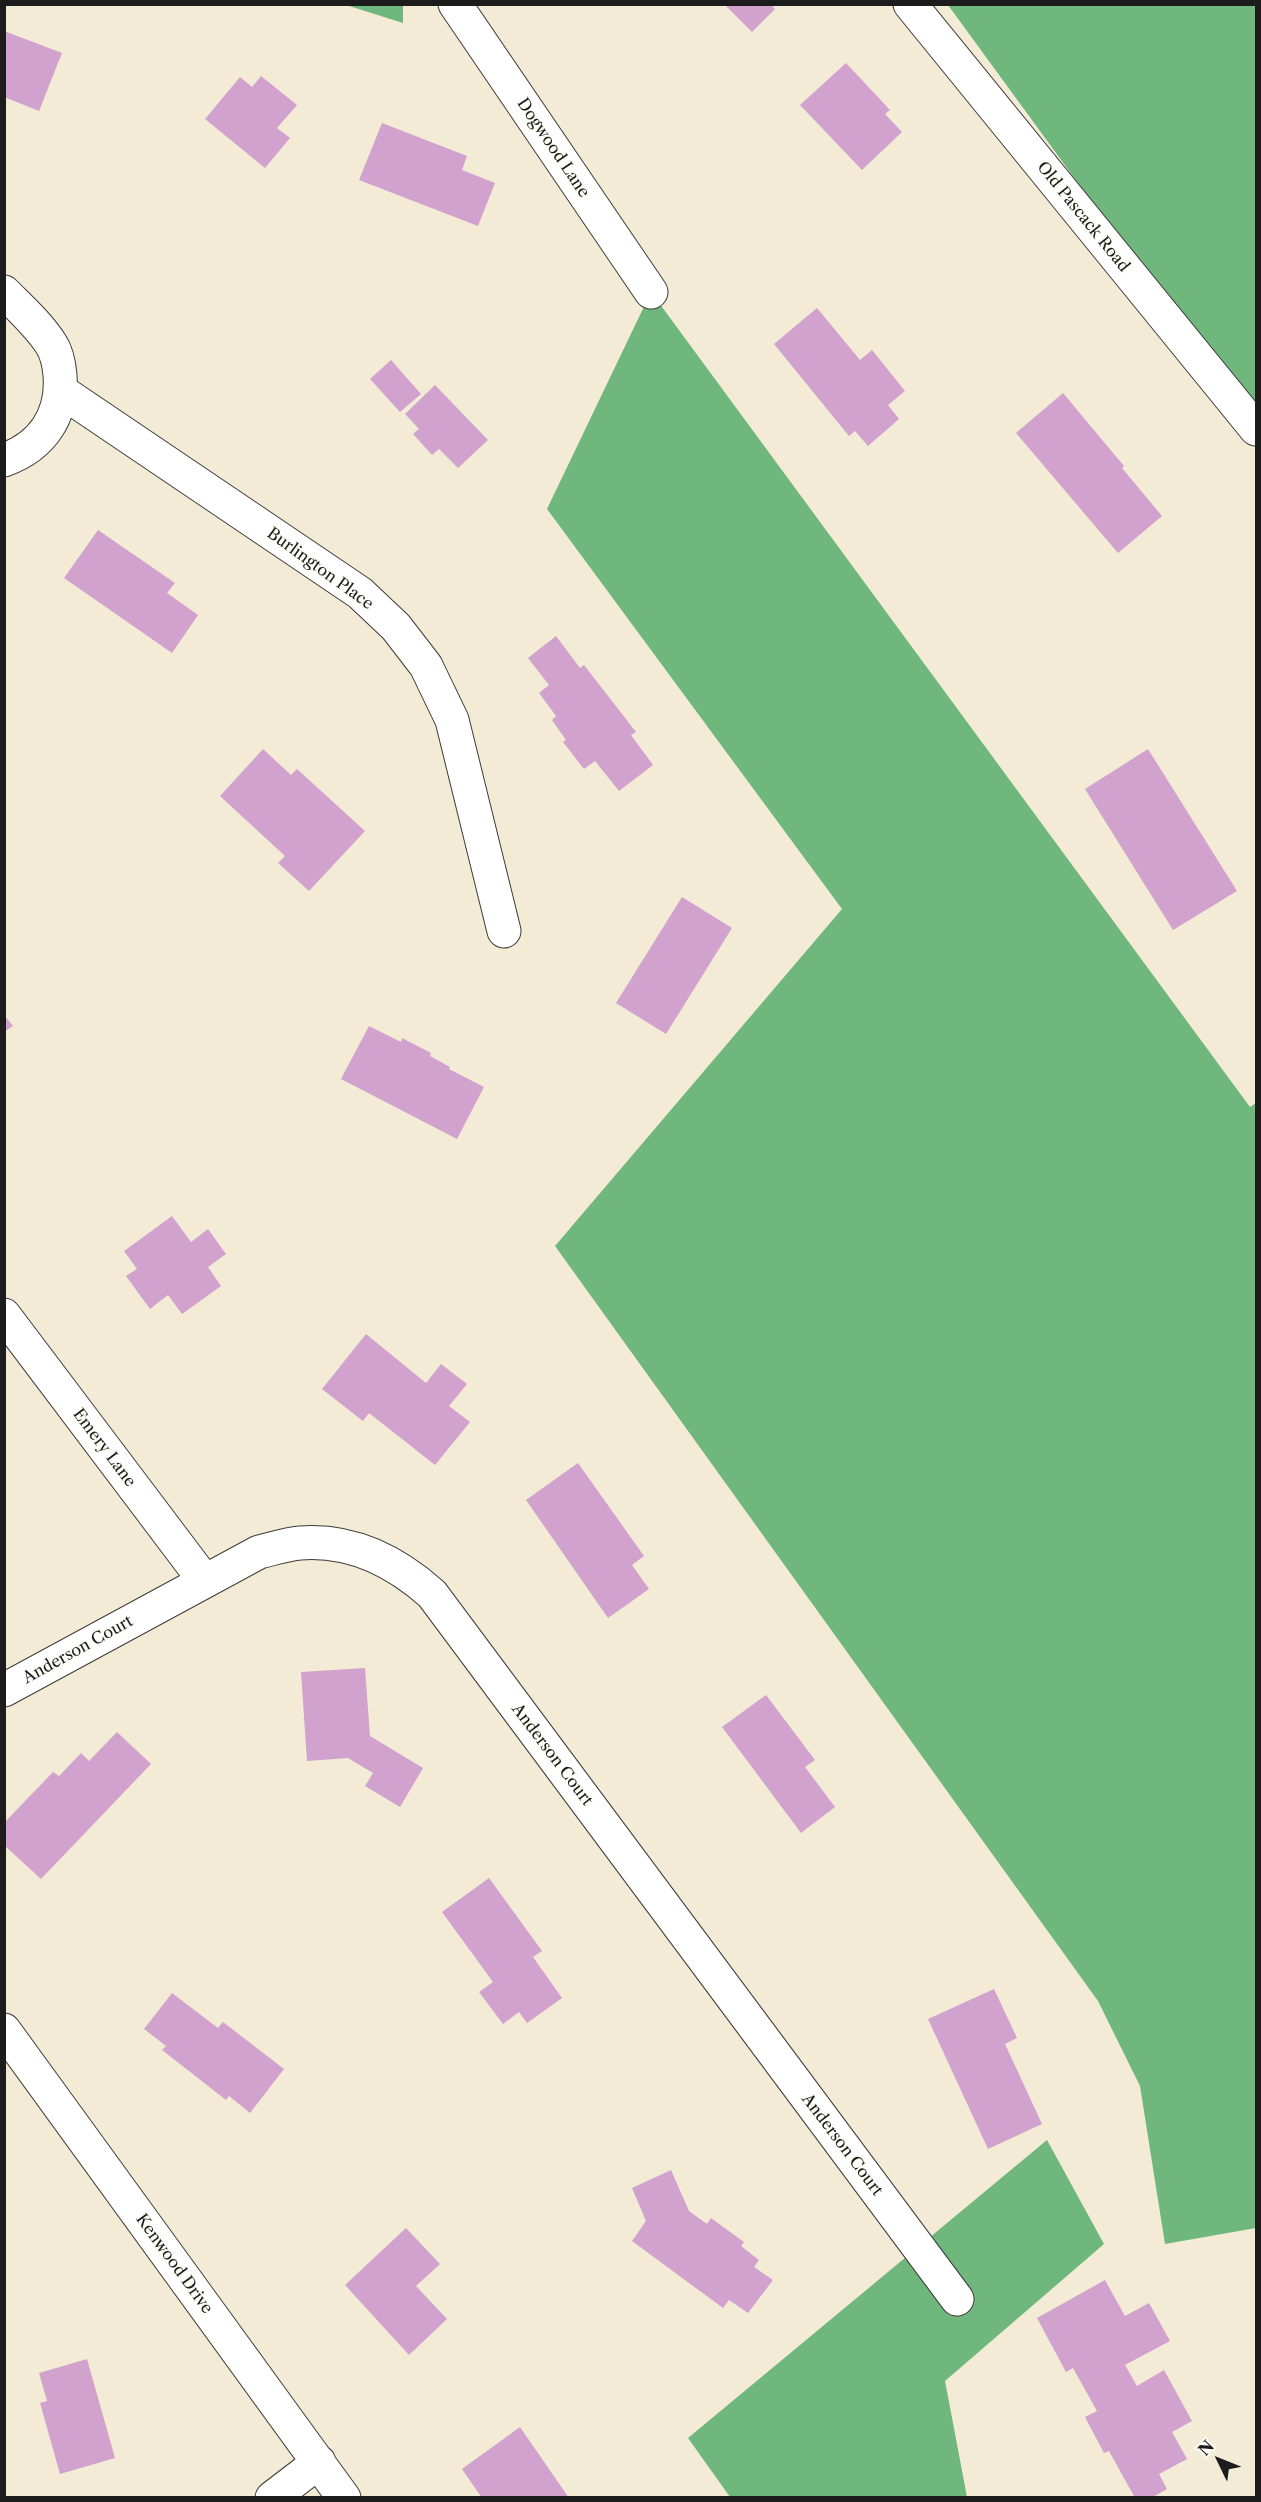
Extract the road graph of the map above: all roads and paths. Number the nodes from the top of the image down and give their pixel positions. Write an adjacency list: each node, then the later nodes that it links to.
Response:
1 (455, 4): 4 (street, Dogwood Lane)
2 (910, 4): 6 (street, Old Pascack Road)
3 (4, 292): 5 (street)
4 (651, 292)
5 (62, 392): 7 (street); 8 (street, Burlington Place)
6 (1257, 429)
7 (4, 460)
8 (504, 931)
9 (4, 1315): 10 (street, Emery Lane)
10 (204, 1580): 11 (street, Anderson Court); 13 (street, Anderson Court)
11 (4, 1690)
12 (4, 2030): 14 (street, Kenwood Drive)
13 (957, 2300)
14 (319, 2462): 15 (street); 16 (street, Kenwood Drive)
15 (272, 2498)
16 (344, 2498)

